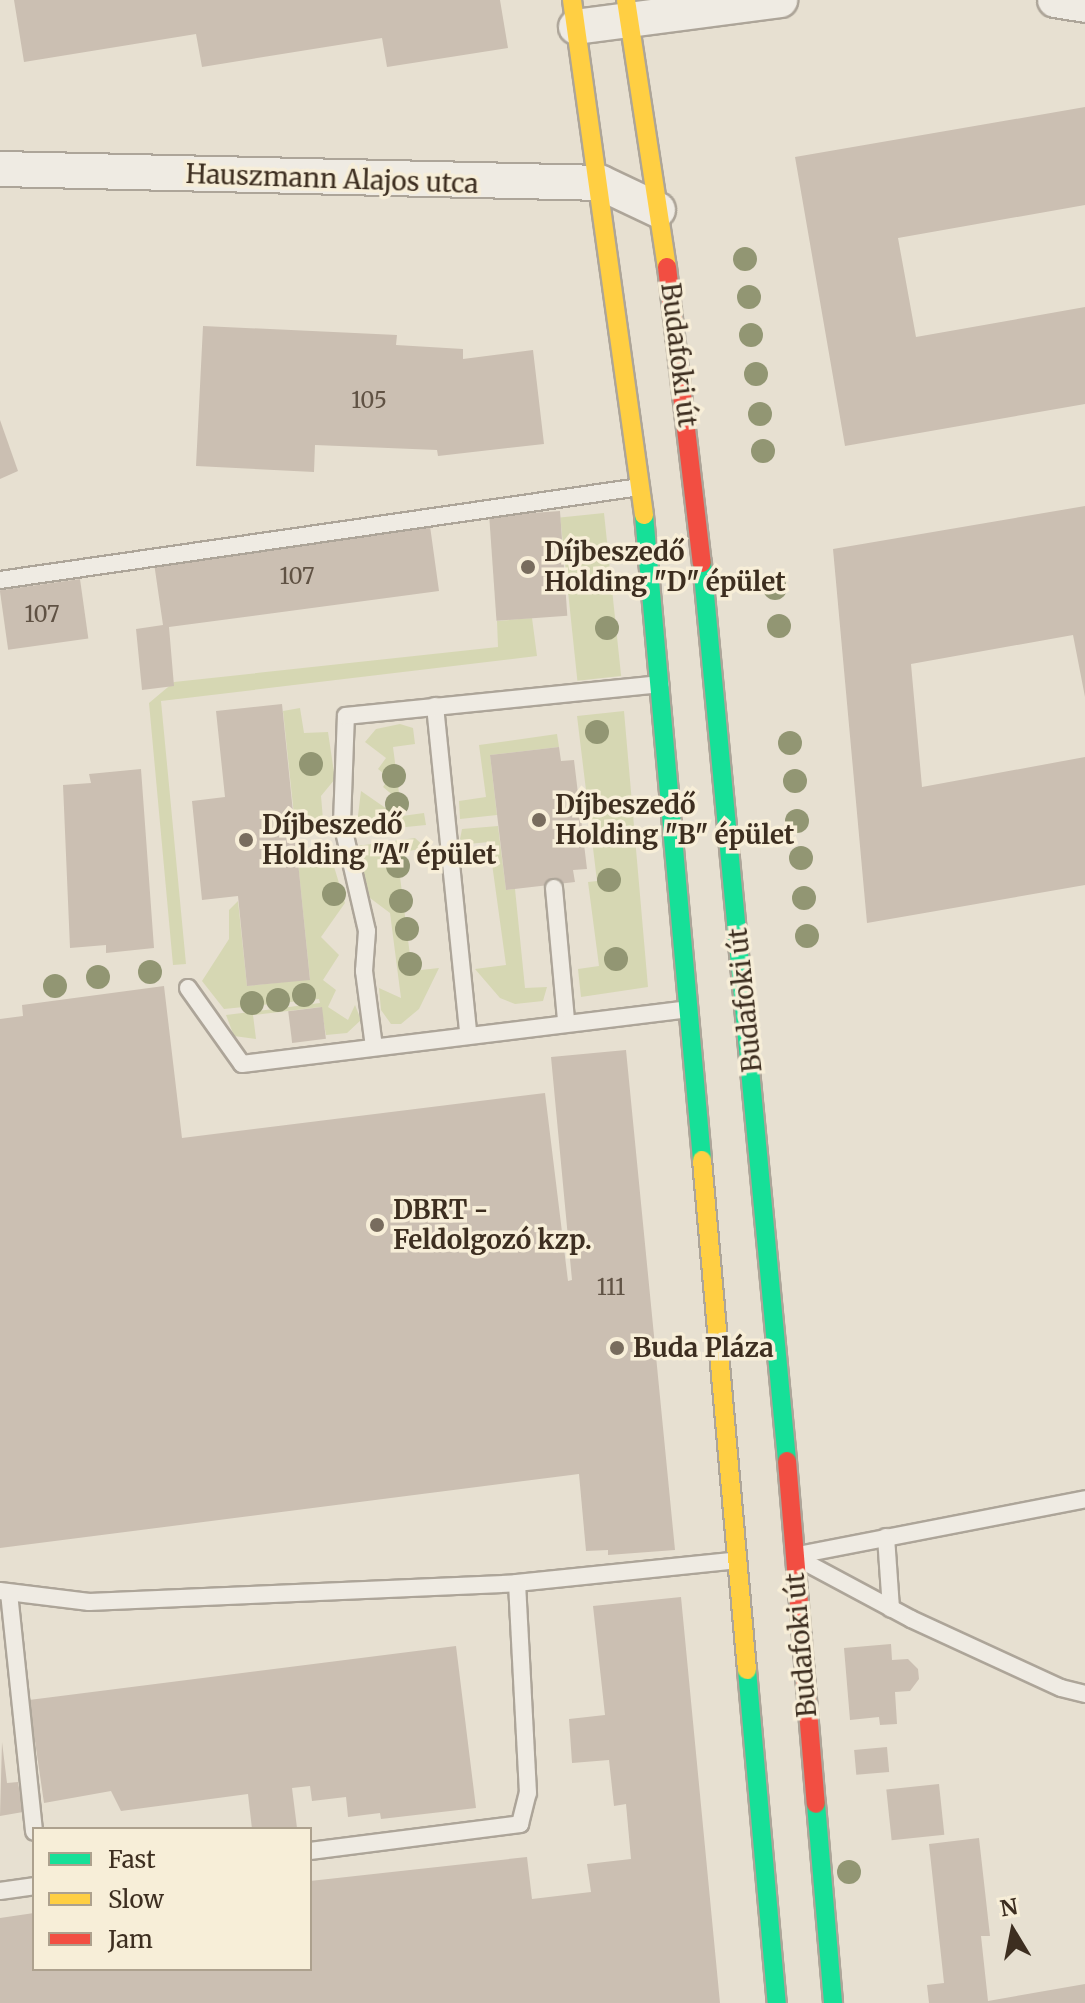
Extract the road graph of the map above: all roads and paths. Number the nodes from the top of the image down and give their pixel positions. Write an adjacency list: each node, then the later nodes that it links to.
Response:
1 (780, 0): 4 (street)
2 (1055, 0): 3 (street)
3 (1085, 5)
4 (628, 10): 5 (street); 8 (main road, Budafoki út)
5 (574, 14): 7 (main road, Budafoki út)
6 (0, 169): 7 (street, Hauszmann Alajos utca)
7 (601, 183): 8 (street, Hauszmann Alajos utca); 9 (main road, Budafoki út)
8 (658, 210): 21 (main road, Budafoki út)
9 (641, 487): 10 (lane); 11 (main road, Budafoki út)
10 (0, 580)
11 (660, 684): 12 (lane); 15 (main road, Budafoki út)
12 (435, 706): 17 (lane); 18 (lane)
13 (554, 888): 16 (lane)
14 (188, 988): 18 (lane)
15 (690, 1009): 16 (lane); 22 (main road, Budafoki út)
16 (566, 1021): 17 (lane)
17 (468, 1033): 18 (lane)
18 (374, 1047)
19 (1085, 1499): 20 (lane)
20 (886, 1537): 21 (lane); 25 (lane)
21 (786, 1556): 25 (lane); 32 (main road, Budafoki út)
22 (746, 1560): 23 (lane); 31 (main road, Budafoki út)
23 (517, 1583): 24 (lane); 28 (lane)
24 (4, 1592): 27 (lane)
25 (891, 1609): 26 (lane)
26 (1085, 1694)
27 (33, 1827)
28 (312, 1851)
29 (32, 1886): 30 (lane)
30 (0, 1891)
31 (777, 2003)
32 (833, 2003)

